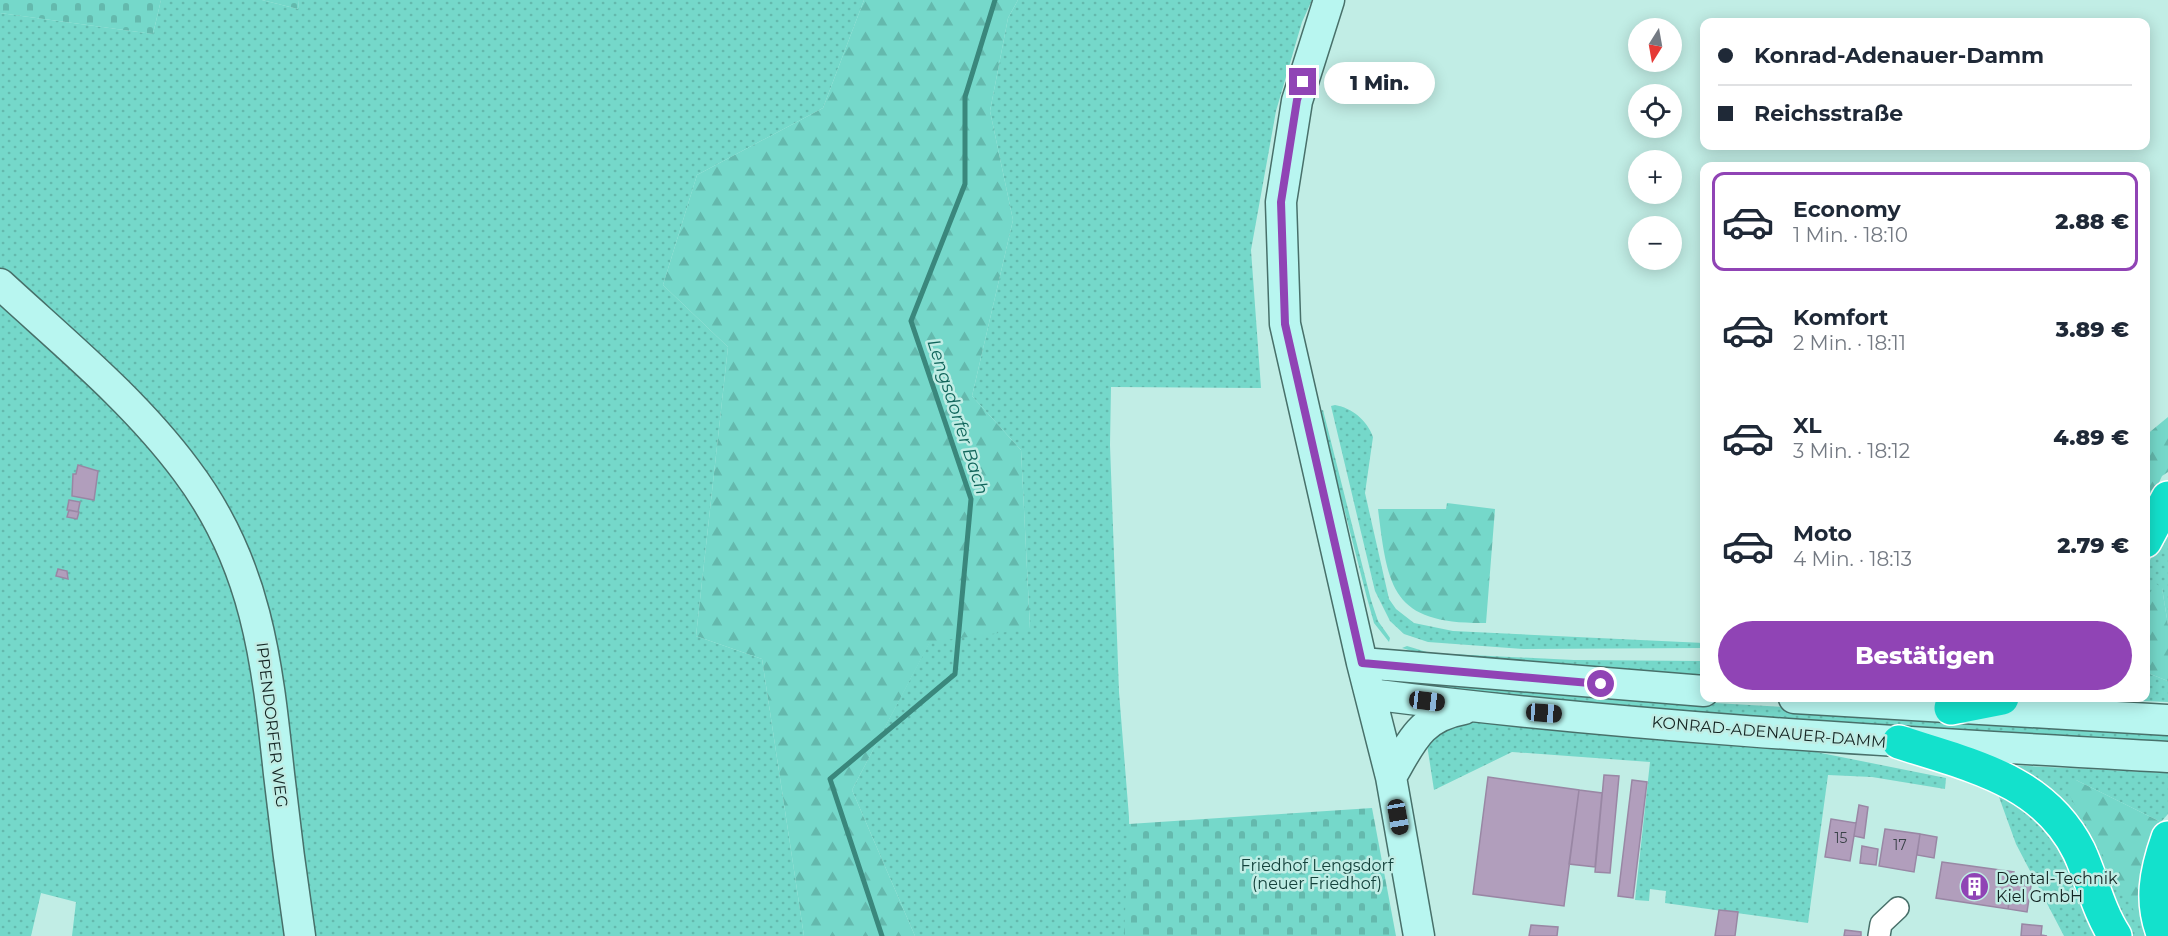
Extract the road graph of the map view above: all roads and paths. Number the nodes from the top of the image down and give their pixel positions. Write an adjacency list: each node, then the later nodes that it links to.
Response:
1 (1329, 0): 5 (main road)
2 (0, 284): 18 (main road, IPPENDORFER WEG)
3 (2168, 498): 4 (highway)
4 (2150, 532)
5 (1362, 663): 6 (main road, KONRAD-ADENAUER-DAMM); 7 (main road)
6 (1700, 691)
7 (1370, 694): 10 (main road, KONRAD-ADENAUER-DAMM); 15 (main road)
8 (1857, 702): 11 (main road)
9 (1982, 702): 11 (highway)
10 (1473, 708): 13 (main road, KONRAD-ADENAUER-DAMM); 15 (main road)
11 (1951, 708): 12 (main road)
12 (2168, 720)
13 (1899, 742): 14 (main road, KONRAD-ADENAUER-DAMM); 21 (highway)
14 (2168, 757)
15 (1391, 777): 19 (main road)
16 (2168, 838): 22 (highway)
17 (1898, 908): 20 (street)
18 (300, 936)
19 (1419, 936)
20 (1879, 936)
21 (2115, 936)
22 (2163, 936)

